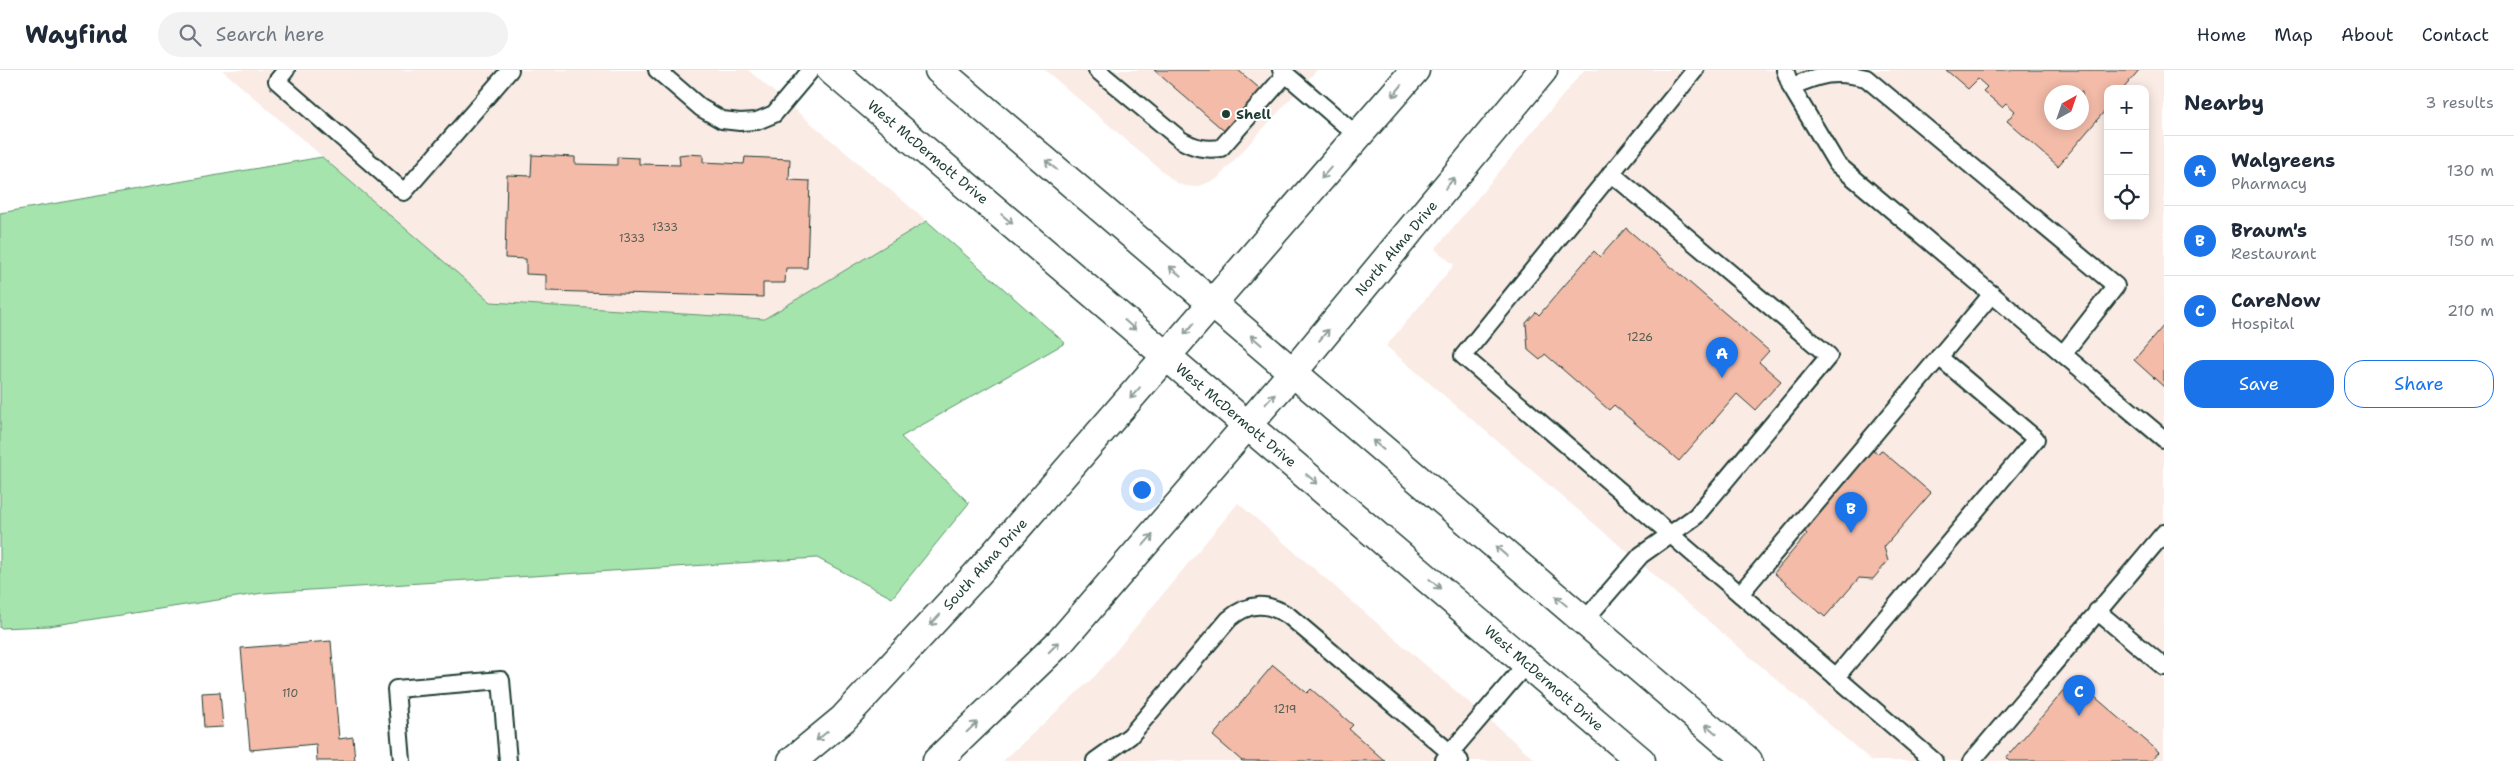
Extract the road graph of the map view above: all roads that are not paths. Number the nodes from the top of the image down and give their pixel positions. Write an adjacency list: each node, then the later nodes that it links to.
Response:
1 (286, 70): 2 (lane)
2 (510, 70)
3 (658, 70): 4 (lane)
4 (810, 70)
5 (831, 70): 19 (main road, West McDermott Drive, one-way to 19)
6 (939, 70): 17 (main road, one-way to 6)
7 (1097, 70): 12 (lane)
8 (1415, 70): 14 (main road, one-way to 14)
9 (1543, 70): 21 (main road, North Alma Drive, one-way to 9)
10 (1695, 70): 15 (lane)
11 (1785, 70): 13 (lane)
12 (1283, 72): 14 (lane)
13 (1791, 87): 16 (lane); 18 (lane)
14 (1359, 137): 17 (main road, one-way to 17)
15 (1611, 173): 24 (lane); 24 (lane)
16 (1992, 294): 18 (lane); 20 (lane)
17 (1212, 302): 19 (main road, one-way to 19); 21 (main road, one-way to 17)
18 (2063, 354): 23 (lane)
19 (1167, 356): 22 (main road, West McDermott Drive); 35 (main road, South Alma Drive, one-way to 35)
20 (1939, 357): 26 (lane); 31 (lane)
21 (1293, 372): 22 (main road, North Alma Drive, one-way to 21); 28 (main road, one-way to 21)
22 (1248, 425): 29 (main road, West McDermott Drive, one-way to 29); 36 (main road, one-way to 22)
23 (2164, 439)
24 (1671, 533): 26 (lane); 28 (lane)
25 (2164, 533): 27 (lane)
26 (1740, 594): 31 (lane)
27 (2097, 611): 30 (lane); 41 (lane)
28 (1584, 621): 39 (main road, one-way to 28)
29 (1527, 663): 32 (lane); 38 (main road, West McDermott Drive)
30 (2164, 667)
31 (1836, 677): 40 (lane)
32 (1451, 758): 37 (lane)
33 (402, 761): 34 (lane)
34 (508, 761)
35 (792, 761)
36 (937, 761)
37 (1095, 761)
38 (1641, 761)
39 (1748, 761)
40 (1934, 761)
41 (1972, 761)

